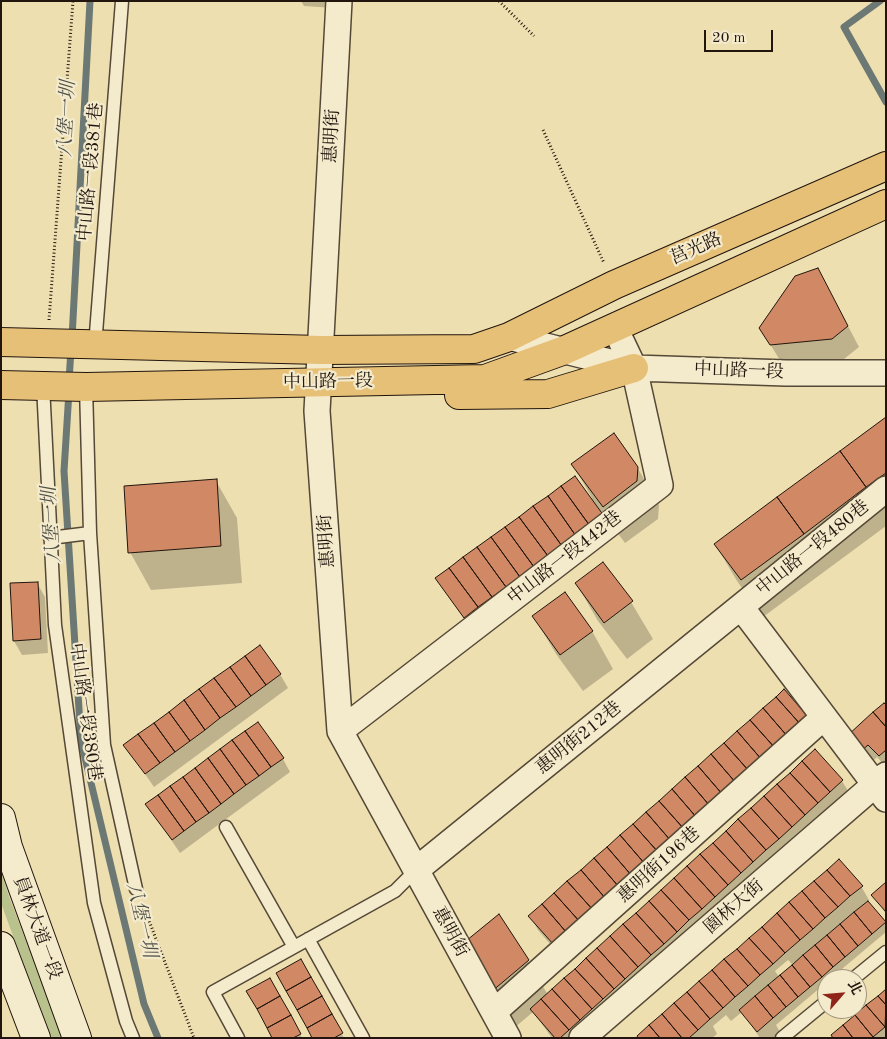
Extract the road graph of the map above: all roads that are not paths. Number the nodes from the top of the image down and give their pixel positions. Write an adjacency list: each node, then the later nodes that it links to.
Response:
1 (122, 1): 8 (lane, 中山路一段381巷)
2 (339, 1): 9 (street, 惠明街)
3 (886, 166): 6 (main road, 莒光路)
4 (886, 204): 5 (main road)
5 (615, 328): 10 (main road); 11 (street, 中山路一段442巷)
6 (509, 337): 9 (main road, 中山路一段); 10 (street, 中山路一段)
7 (1, 342): 8 (main road, 中山路一段)
8 (95, 346): 9 (main road, 中山路一段)
9 (321, 350): 14 (street, 惠明街)
10 (565, 350): 11 (street, 中山路一段); 13 (main road, 中山路一段)
11 (634, 368): 12 (street, 中山路一段); 13 (main road); 23 (street, 中山路一段442巷)
12 (886, 373)
13 (408, 380): 14 (main road, 中山路一段)
14 (319, 382): 17 (main road, 中山路一段); 23 (street, 惠明街)
15 (1, 385): 16 (main road)
16 (43, 386): 17 (main road, 中山路一段); 20 (lane, 中山路一段380巷)
17 (86, 387): 19 (lane)
18 (886, 489): 21 (street, 中山路一段480巷)
19 (90, 533): 20 (lane); 28 (lane)
20 (50, 538): 38 (lane, 中山路一段380巷)
21 (741, 606): 22 (street); 27 (street, 惠明街212巷)
22 (824, 717): 24 (street); 35 (street, 惠明街196巷)
23 (340, 731): 27 (street, 惠明街)
24 (882, 786): 42 (street, 園林大街)
25 (1, 818): 37 (main road, 員林大道一段)
26 (226, 827): 31 (lane)
27 (416, 870): 29 (lane); 35 (street, 惠明街)
28 (136, 889)
29 (308, 939): 31 (lane); 40 (lane)
30 (1, 946): 36 (main road)
31 (294, 947): 39 (lane)
32 (886, 952): 33 (lane)
33 (865, 969)
34 (817, 1008): 43 (lane)
35 (494, 1012): 41 (street, 惠明街)
36 (36, 1038)
37 (76, 1038)
38 (133, 1038)
39 (238, 1038)
40 (363, 1038)
41 (508, 1038)
42 (582, 1038)
43 (782, 1038)

